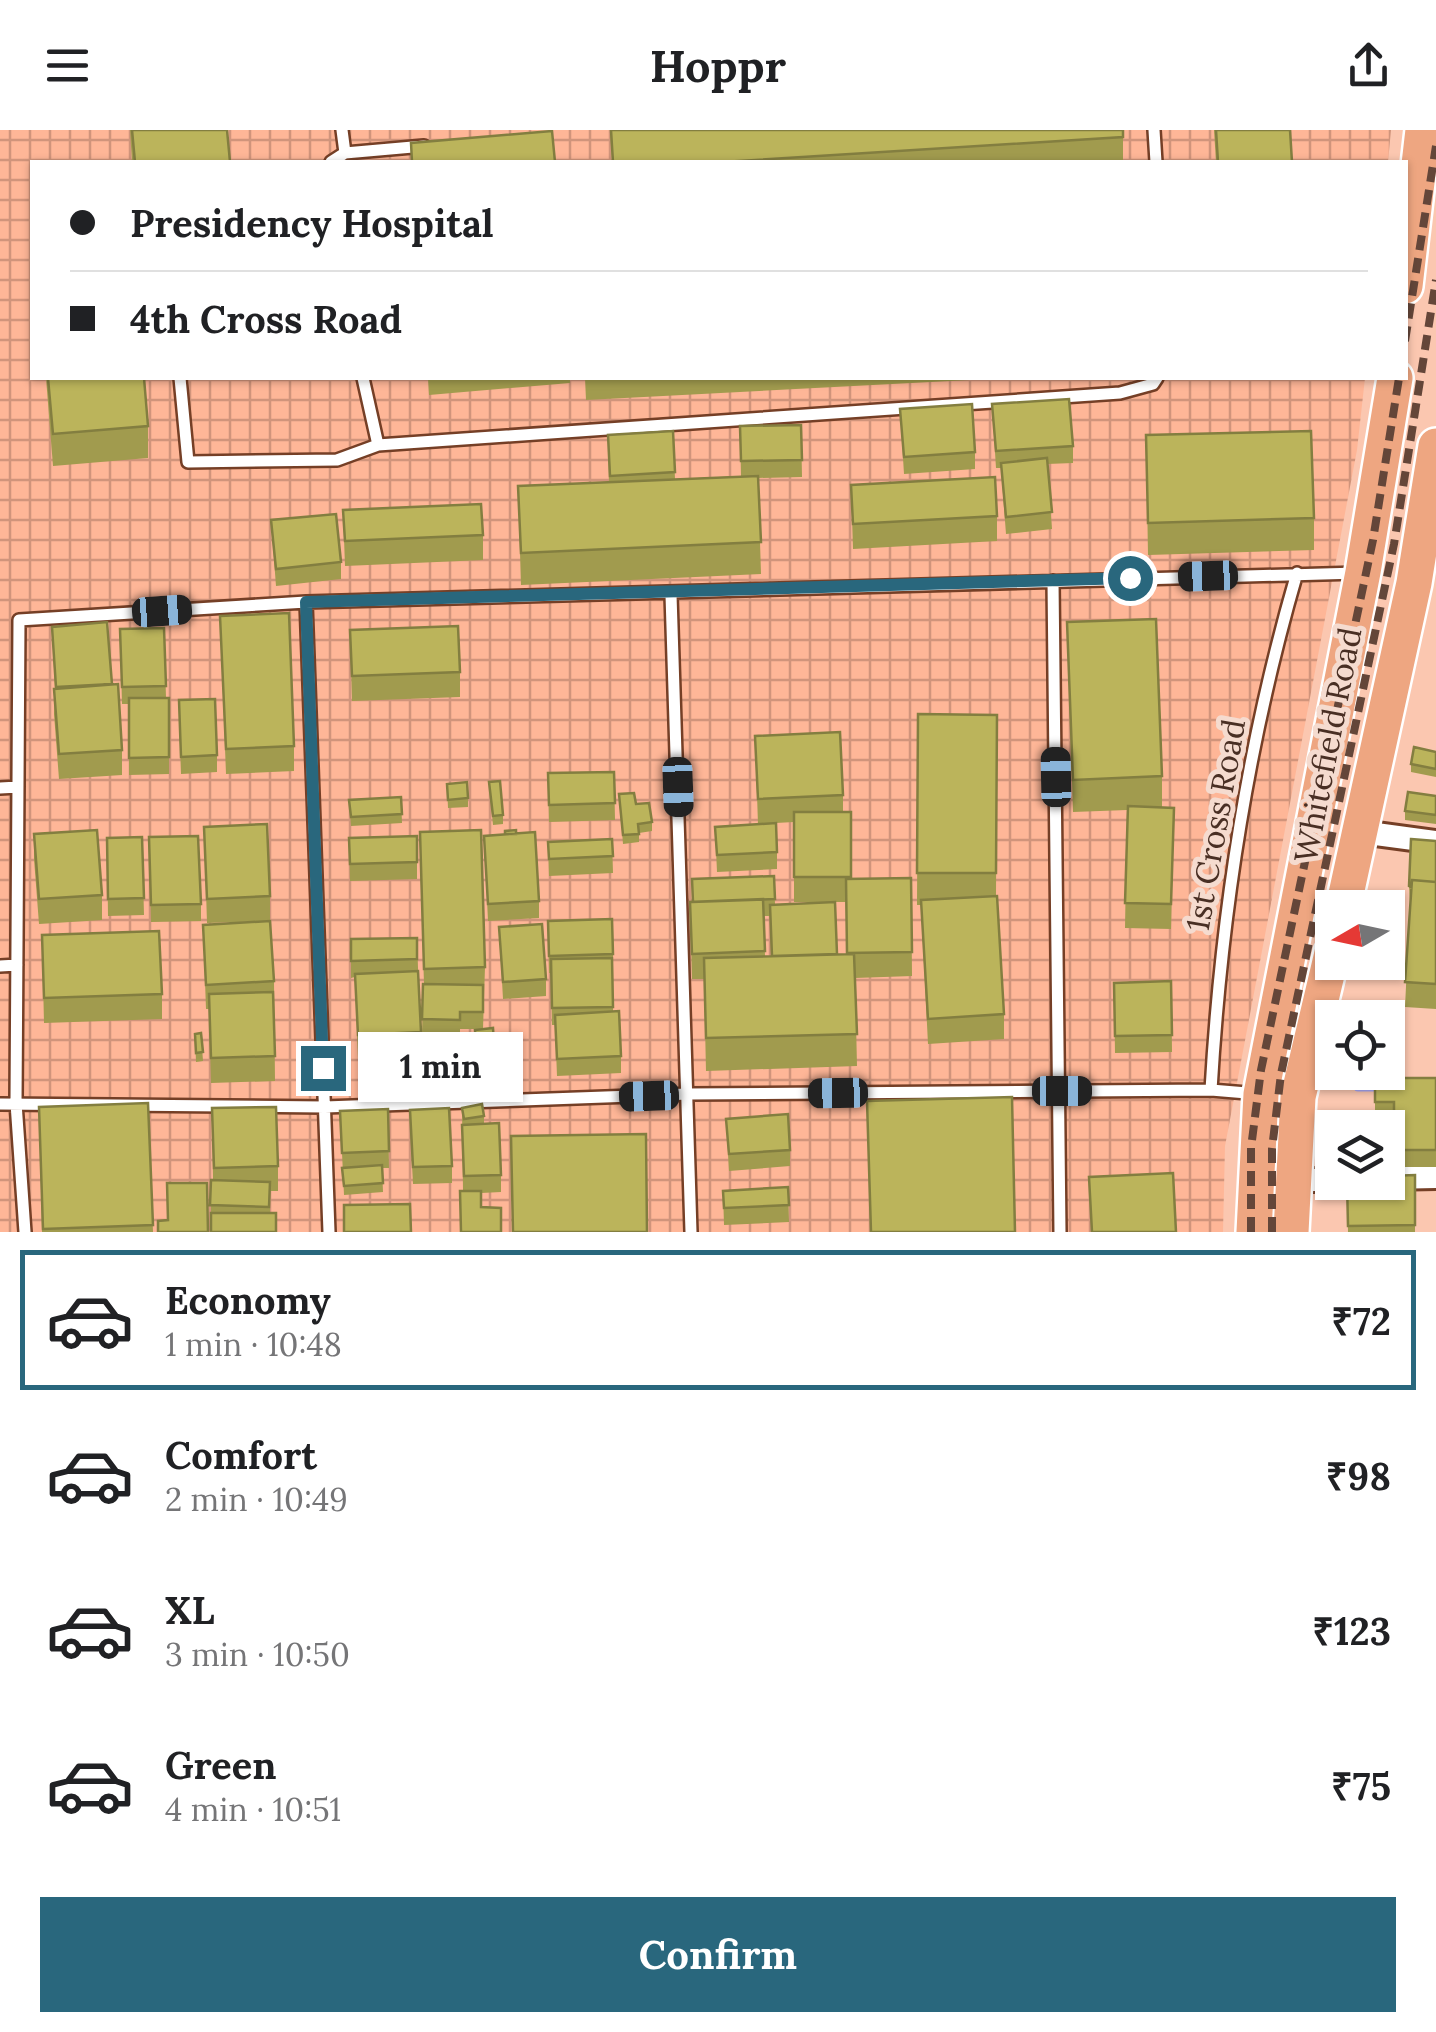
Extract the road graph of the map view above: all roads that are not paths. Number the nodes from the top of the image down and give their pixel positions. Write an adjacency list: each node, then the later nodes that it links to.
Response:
1 (342, 130): 5 (lane)
2 (1154, 130): 7 (lane)
3 (1423, 130): 8 (main road)
4 (440, 144): 5 (lane)
5 (345, 153): 6 (lane)
6 (335, 160)
7 (1156, 160)
8 (1408, 260)
9 (180, 380): 13 (lane)
10 (363, 380): 13 (lane)
11 (1156, 380): 13 (lane)
12 (1394, 380): 15 (main road, Whitefield Road)
13 (378, 445)
14 (1436, 446): 18 (main road, Whitefield Road)
15 (1362, 572): 16 (lane); 25 (main road, Whitefield Road)
16 (1297, 573): 17 (lane); 31 (lane, 1st Cross Road)
17 (1053, 581): 19 (lane); 32 (lane)
18 (1425, 585): 23 (main road, Whitefield Road)
19 (671, 595): 20 (lane); 33 (lane)
20 (306, 602): 21 (lane); 38 (lane)
21 (18, 787): 22 (lane); 28 (lane)
22 (0, 788)
23 (1361, 832): 24 (street); 26 (main road, Whitefield Road)
24 (1436, 842)
25 (1306, 859): 26 (main road); 34 (main road, Whitefield Road)
26 (1352, 870): 27 (main road, Whitefield Road)
27 (1347, 890)
28 (17, 965): 29 (lane); 36 (lane)
29 (0, 966)
30 (1326, 980): 35 (main road)
31 (1211, 1090): 32 (lane); 34 (lane)
32 (1062, 1091): 33 (lane); 46 (lane)
33 (688, 1094): 38 (lane); 45 (lane)
34 (1260, 1094): 35 (lane); 47 (main road, Whitefield Road)
35 (1298, 1097): 41 (main road)
36 (16, 1103): 37 (lane); 38 (lane); 43 (lane)
37 (0, 1104)
38 (324, 1108): 44 (lane)
39 (1436, 1177): 40 (street)
40 (1405, 1178)
41 (1293, 1180): 42 (street); 48 (main road)
42 (1315, 1180)
43 (25, 1232)
44 (330, 1232)
45 (691, 1232)
46 (1060, 1232)
47 (1254, 1232)
48 (1291, 1232)

